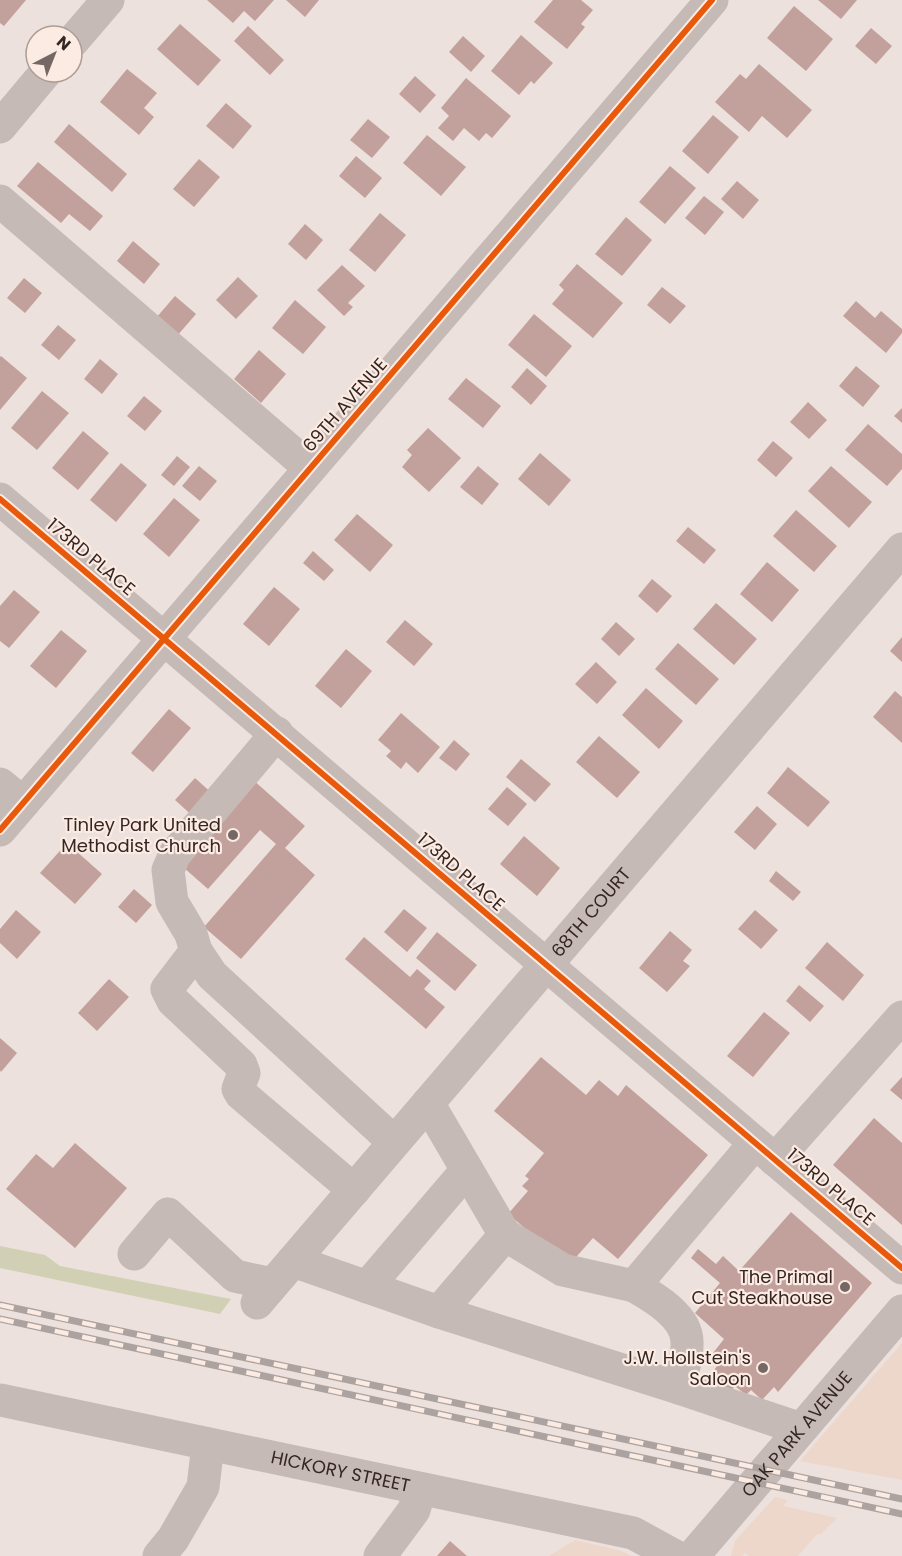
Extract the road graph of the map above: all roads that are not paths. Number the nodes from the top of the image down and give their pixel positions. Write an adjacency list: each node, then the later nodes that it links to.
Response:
1 (108, 0): 3 (street)
2 (712, 0): 7 (street, 69TH AVENUE)
3 (84, 28)
4 (36, 84): 5 (street)
5 (0, 127)
6 (0, 201): 7 (street)
7 (310, 468): 10 (street, 69TH AVENUE)
8 (0, 499): 10 (street, 173RD PLACE)
9 (902, 549): 15 (street, 68TH COURT)
10 (164, 639): 11 (street, 173RD PLACE); 12 (street, 69TH AVENUE)
11 (277, 733): 14 (street); 15 (street, 173RD PLACE)
12 (11, 793): 13 (street, 69TH AVENUE)
13 (0, 830)
14 (196, 951): 18 (street); 21 (street)
15 (546, 965): 17 (street, 68TH COURT); 19 (street, 173RD PLACE)
16 (902, 1017): 19 (street)
17 (428, 1103): 18 (street, 68TH COURT); 20 (street)
18 (394, 1142): 21 (street, 68TH COURT)
19 (765, 1151): 24 (street, 173RD PLACE); 26 (street)
20 (468, 1170): 22 (street); 27 (street)
21 (354, 1190): 25 (street, 68TH COURT)
22 (505, 1235): 26 (street); 29 (street)
23 (134, 1254): 25 (street)
24 (902, 1268)
25 (274, 1283): 27 (street)
26 (634, 1286): 30 (street)
27 (367, 1287): 29 (street)
28 (902, 1311): 32 (street, OAK PARK AVENUE)
29 (439, 1312): 30 (street)
30 (679, 1388): 32 (street)
31 (0, 1400): 33 (street, HICKORY STREET)
32 (801, 1429): 38 (street, OAK PARK AVENUE)
33 (208, 1444): 34 (street, HICKORY STREET); 35 (street)
34 (420, 1489): 36 (street); 37 (street, HICKORY STREET)
35 (159, 1556)
36 (380, 1556)
37 (675, 1556)
38 (693, 1556)

